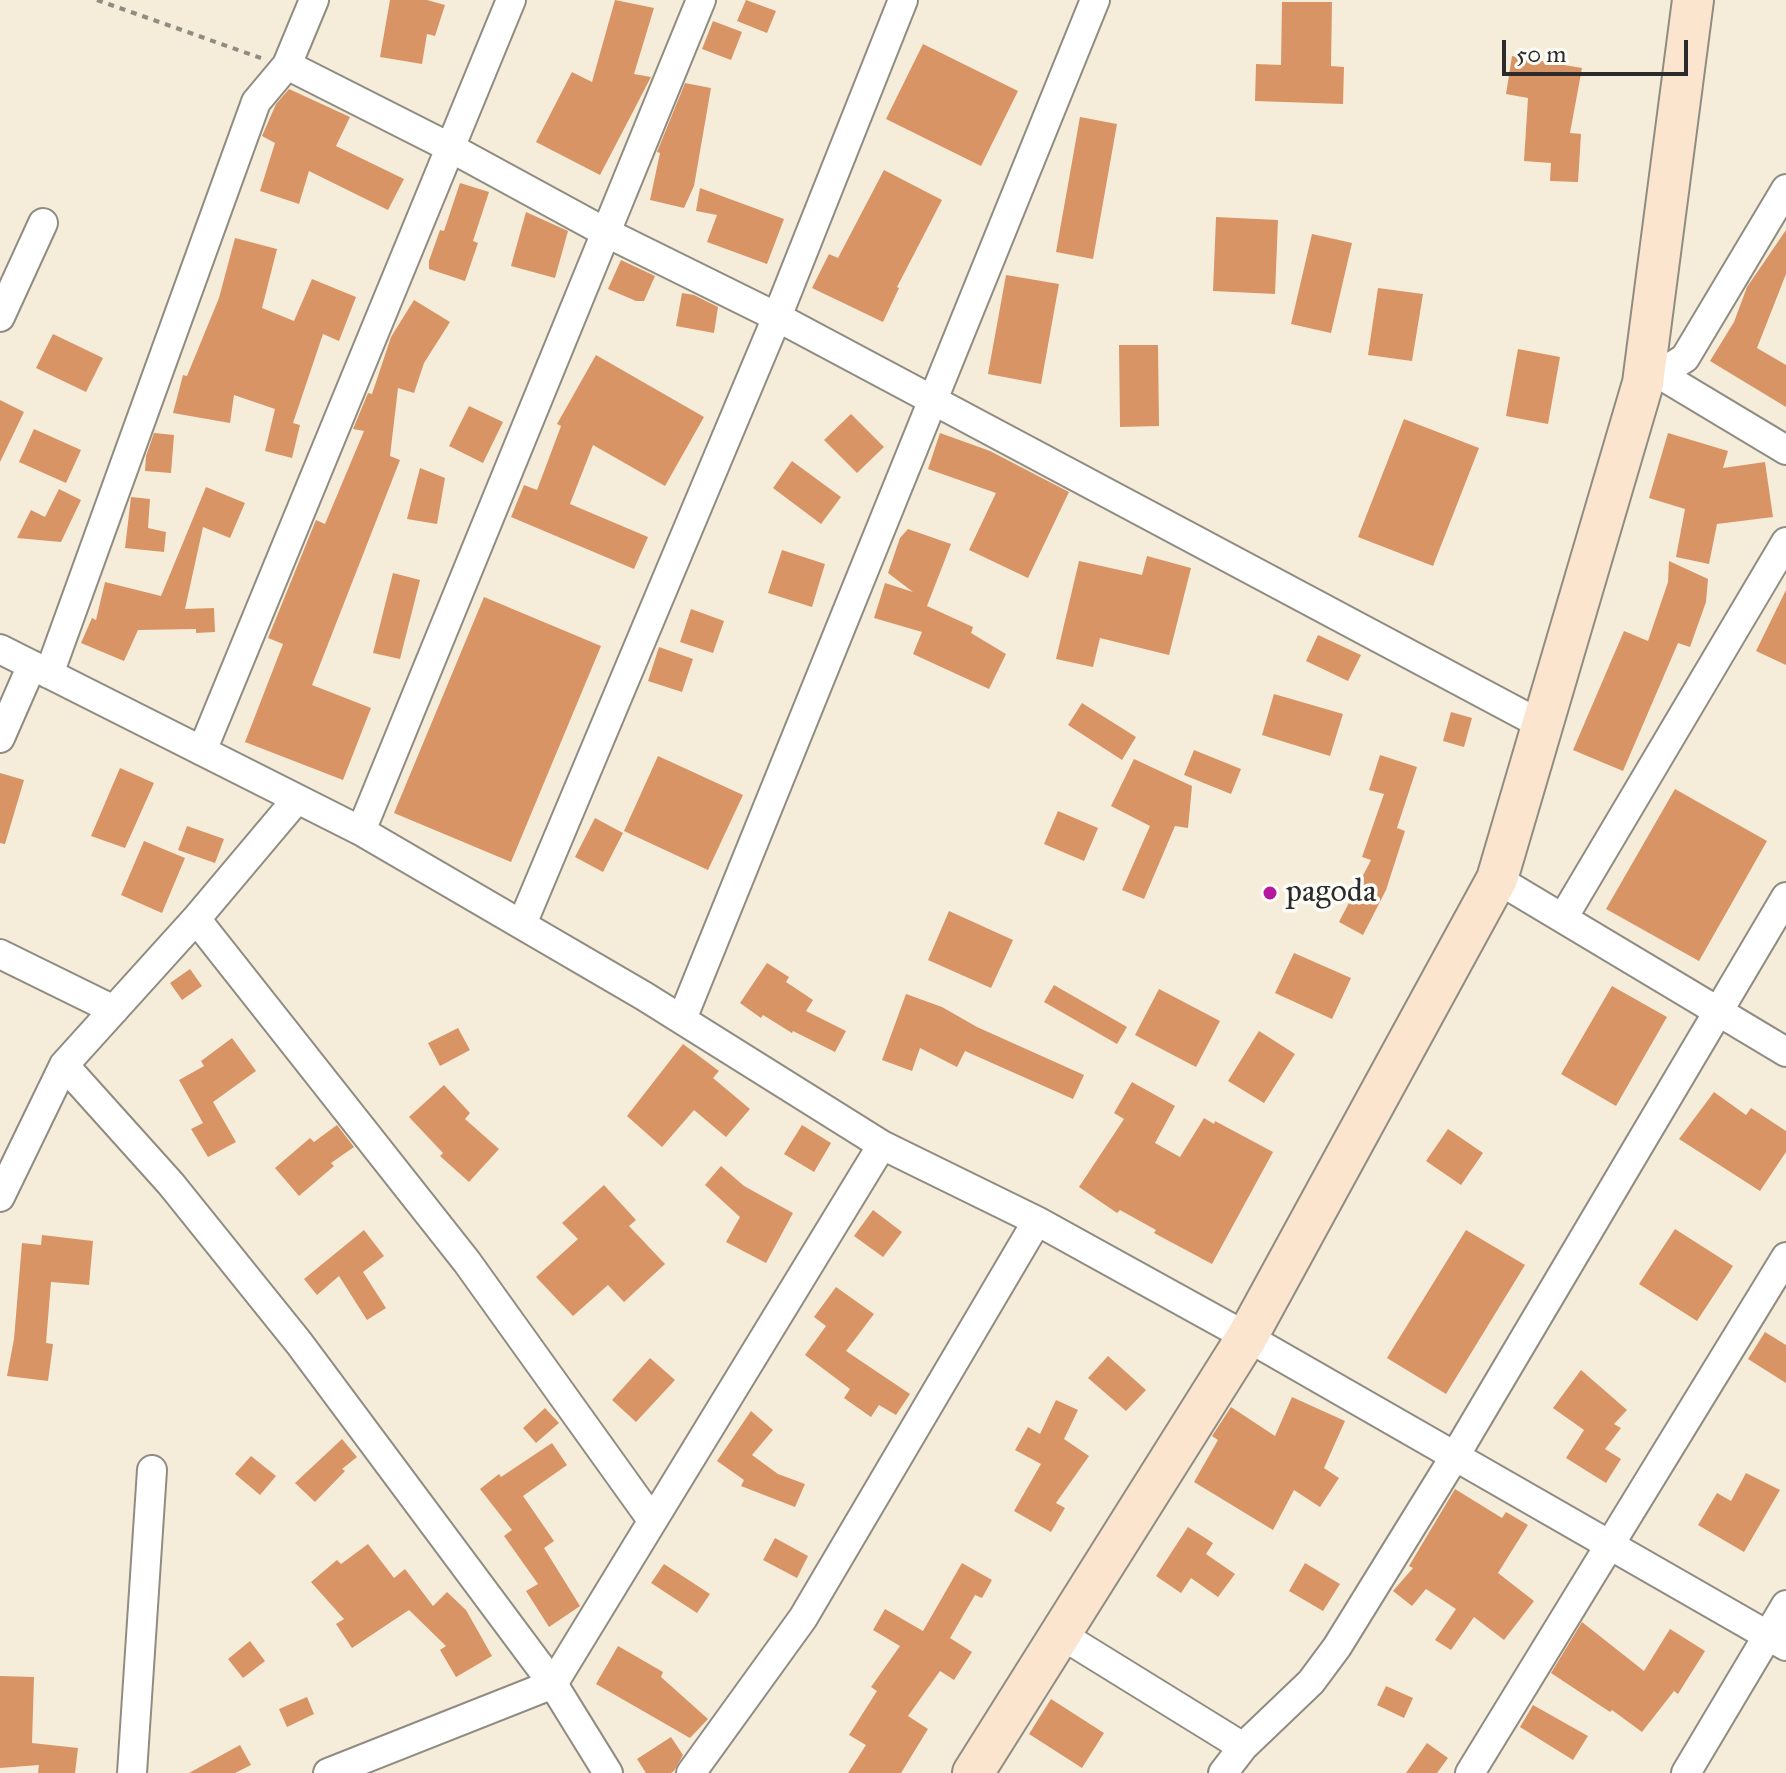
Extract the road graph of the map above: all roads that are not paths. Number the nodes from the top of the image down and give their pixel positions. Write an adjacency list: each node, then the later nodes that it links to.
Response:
1 (314, 0): 7 (street)
2 (511, 0): 8 (street)
3 (701, 0): 11 (street)
4 (903, 0): 13 (street)
5 (1095, 0): 15 (street)
6 (1693, 0): 14 (main road)
7 (287, 65): 8 (street); 19 (street)
8 (449, 147): 11 (street); 22 (street)
9 (1786, 189): 14 (street)
10 (43, 223): 12 (street)
11 (605, 232): 13 (street); 24 (street)
12 (0, 317)
13 (777, 317): 15 (street); 29 (street)
14 (1646, 366): 16 (street); 20 (main road)
15 (933, 400): 20 (street); 33 (street)
16 (1786, 450)
17 (1786, 542): 27 (street)
18 (0, 649): 19 (street)
19 (40, 669): 21 (street); 22 (street)
20 (1542, 725): 25 (main road)
21 (0, 738)
22 (202, 751): 23 (street)
23 (297, 799): 24 (street); 28 (street)
24 (361, 831): 29 (street)
25 (1497, 879): 27 (street); 40 (main road)
26 (1786, 897): 32 (street)
27 (1563, 918): 32 (street)
28 (196, 919): 31 (street); 43 (street)
29 (522, 924): 33 (street)
30 (0, 954): 31 (street)
31 (114, 1010): 35 (street)
32 (1719, 1012): 34 (street); 41 (street)
33 (682, 1019): 36 (street)
34 (1786, 1052)
35 (64, 1065): 37 (street); 48 (street)
36 (882, 1145): 38 (street); 43 (street)
37 (0, 1197)
38 (1037, 1221): 40 (street); 53 (street)
39 (1786, 1257): 44 (street)
40 (1247, 1337): 41 (street); 46 (main road)
41 (1455, 1456): 44 (street); 49 (street)
42 (152, 1470): 50 (street)
43 (652, 1520): 48 (street)
44 (1608, 1544): 47 (street); 56 (street)
45 (1786, 1605): 47 (street)
46 (1060, 1634): 49 (street); 54 (main road)
47 (1777, 1641): 57 (street)
48 (553, 1684): 51 (street); 52 (street)
49 (1243, 1747): 55 (street)
50 (132, 1773)
51 (328, 1773)
52 (608, 1773)
53 (691, 1773)
54 (973, 1773)
55 (1223, 1773)
56 (1470, 1773)
57 (1686, 1773)

